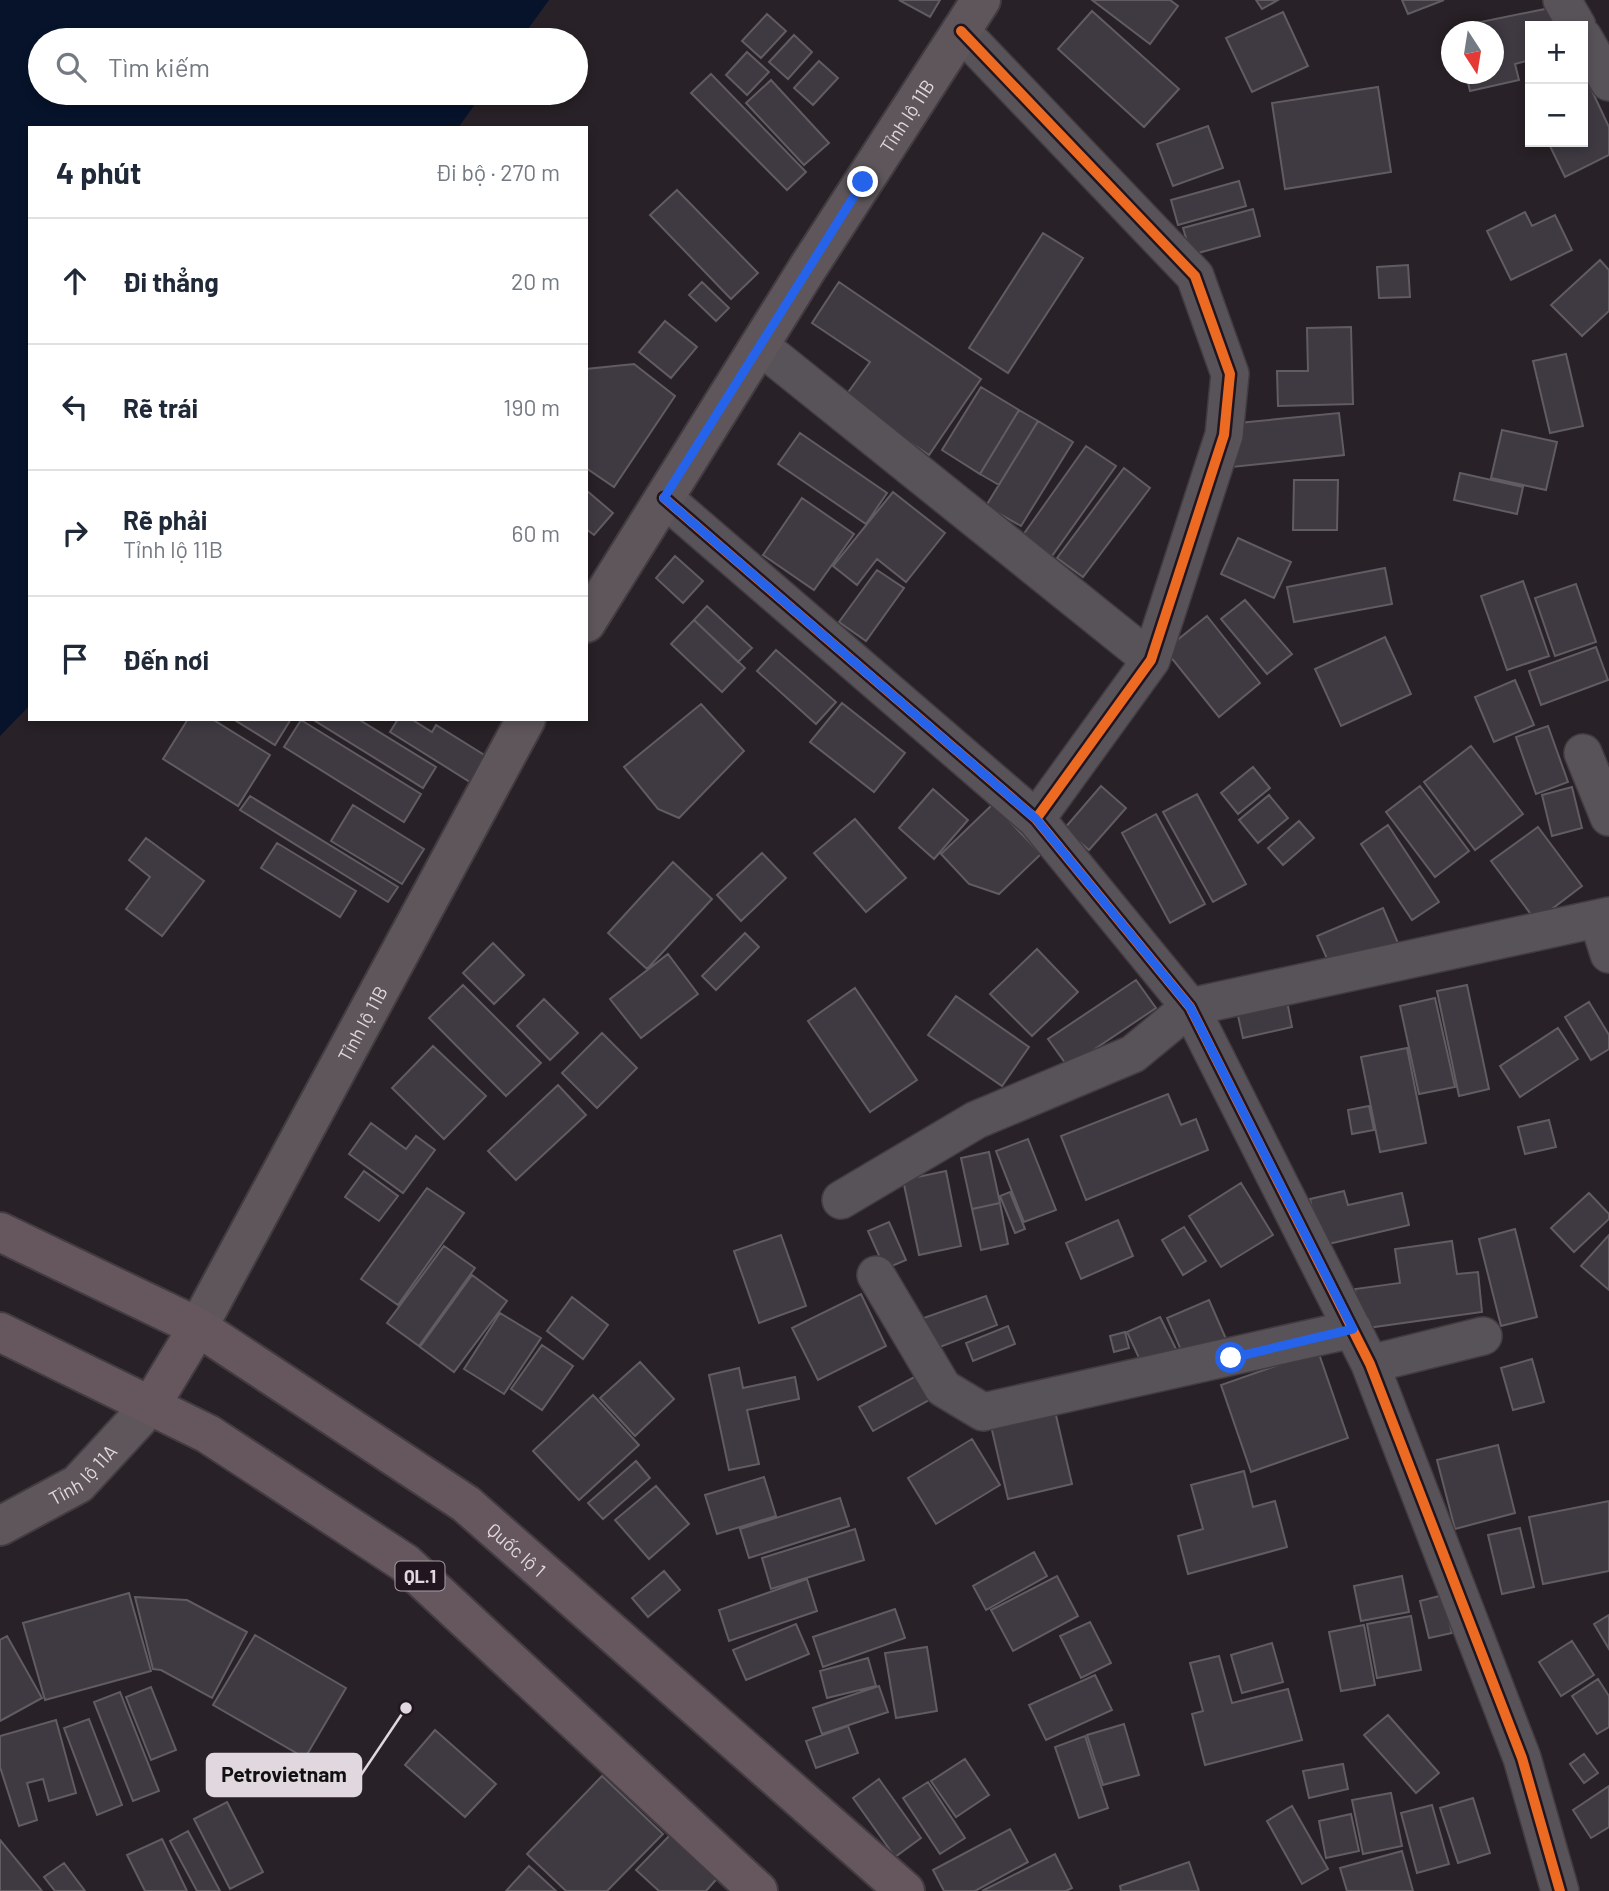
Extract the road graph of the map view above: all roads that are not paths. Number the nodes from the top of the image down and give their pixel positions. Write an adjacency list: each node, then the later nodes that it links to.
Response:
1 (1562, 0): 3 (street)
2 (971, 15): 5 (main road, Tỉnh lộ 11B); 8 (street)
3 (1590, 38): 4 (street)
4 (1609, 82)
5 (759, 345): 6 (main road, Tỉnh lộ 11B); 8 (street)
6 (664, 498): 7 (main road, Tỉnh lộ 11B); 12 (street)
7 (588, 620)
8 (1151, 660): 12 (street)
9 (525, 721): 19 (main road, Tỉnh lộ 11B)
10 (1583, 752): 11 (street)
11 (1609, 817)
12 (1036, 819): 15 (street)
13 (1603, 917): 14 (street); 15 (street)
14 (1609, 954)
15 (1190, 1007): 16 (street); 20 (street)
16 (841, 1200)
17 (0, 1232): 19 (highway, Quốc lộ 1)
18 (876, 1275): 20 (street)
19 (198, 1326): 24 (highway); 27 (highway, Quốc lộ 1)
20 (1353, 1329): 23 (street)
21 (1483, 1336): 23 (street)
22 (12, 1338): 24 (highway, QL.1)
23 (1370, 1364): 28 (street)
24 (150, 1405): 25 (main road, Tỉnh lộ 11A); 26 (highway, QL.1)
25 (0, 1526)
26 (758, 1891)
27 (905, 1891)
28 (1560, 1891)

